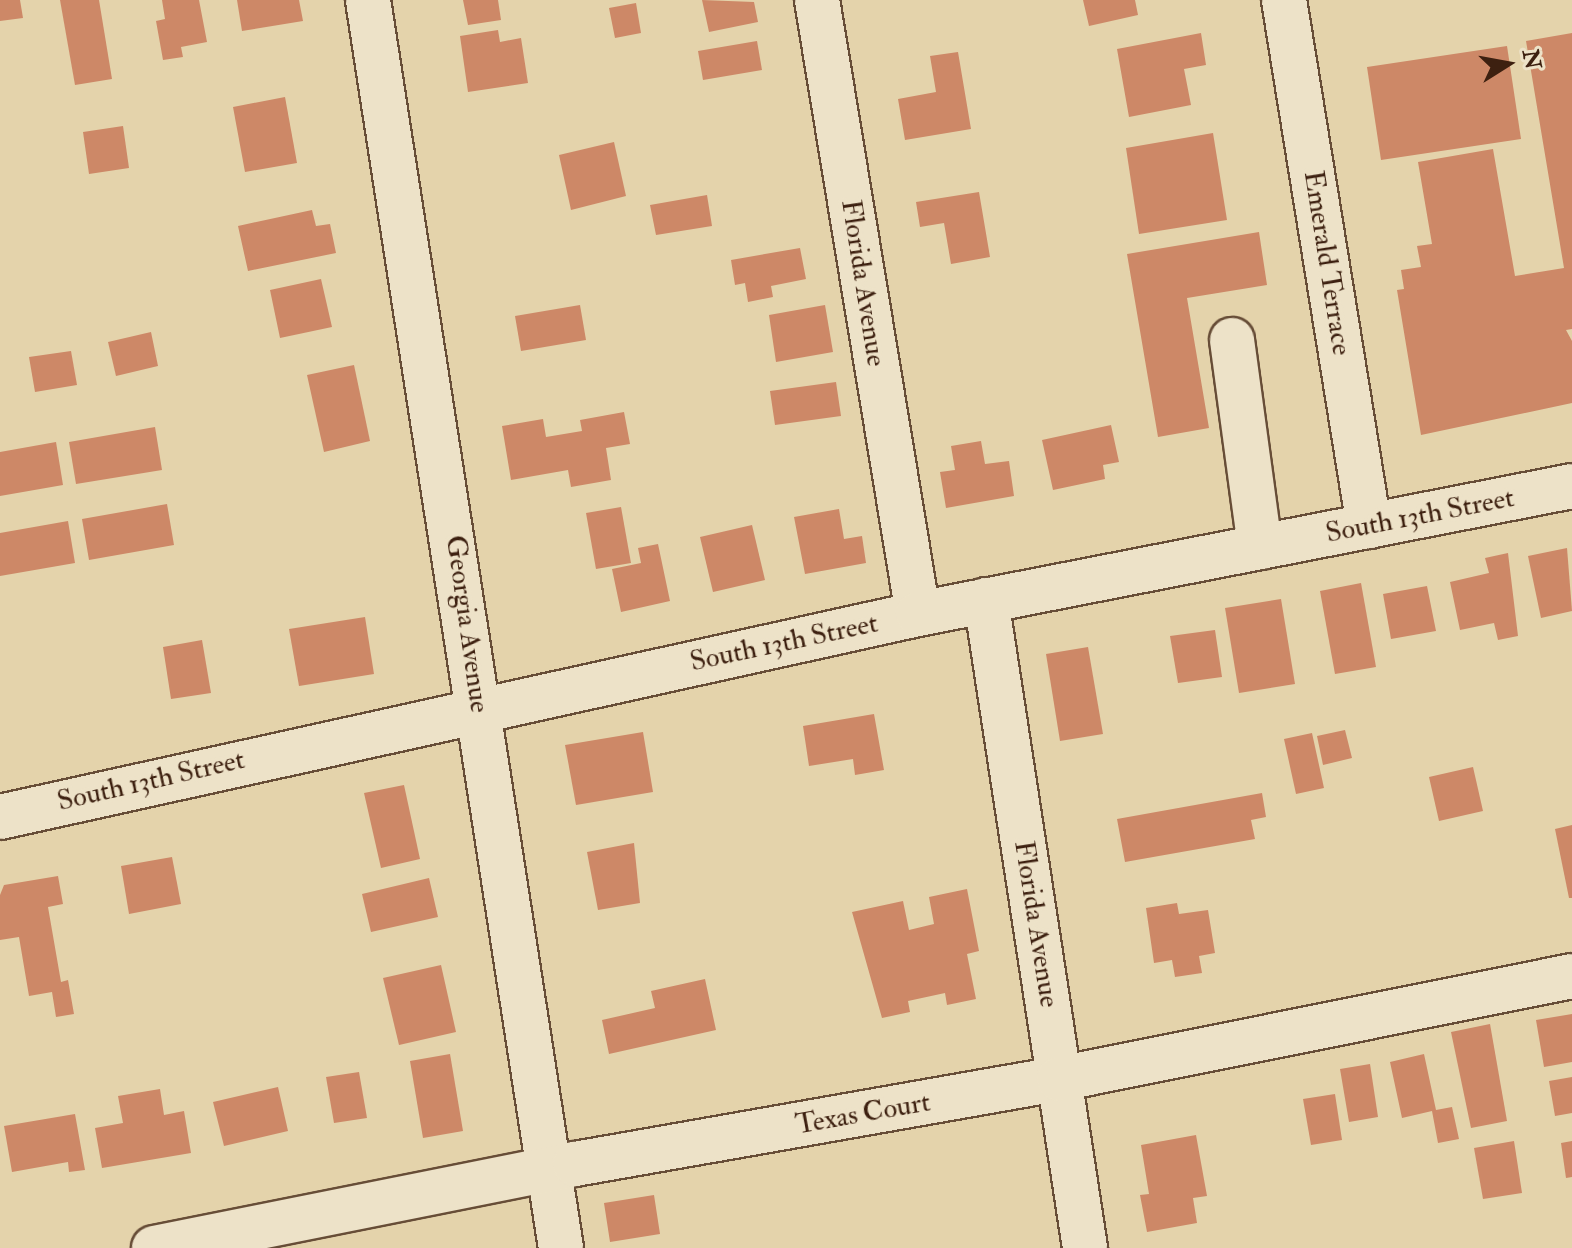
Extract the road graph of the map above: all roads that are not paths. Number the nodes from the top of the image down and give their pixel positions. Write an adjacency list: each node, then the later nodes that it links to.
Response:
1 (368, 0): 10 (street, Georgia Avenue)
2 (817, 0): 9 (street, Florida Avenue)
3 (1284, 0): 6 (street, Emerald Terrace)
4 (1232, 340): 7 (street)
5 (1572, 486): 6 (street, South 13th Street)
6 (1369, 526): 7 (street, South 13th Street)
7 (1260, 547): 8 (street, South 13th Street)
8 (986, 600): 9 (street, South 13th Street); 13 (street, Florida Avenue)
9 (918, 614): 10 (street, South 13th Street)
10 (480, 709): 11 (street, South 13th Street); 14 (street, Georgia Avenue)
11 (0, 817)
12 (1572, 976): 13 (street, Texas Court)
13 (1059, 1079): 14 (street, Texas Court); 17 (street, Florida Avenue)
14 (549, 1169): 15 (street, Texas Court); 16 (street, Georgia Avenue)
15 (154, 1248)
16 (561, 1248)
17 (1085, 1248)

